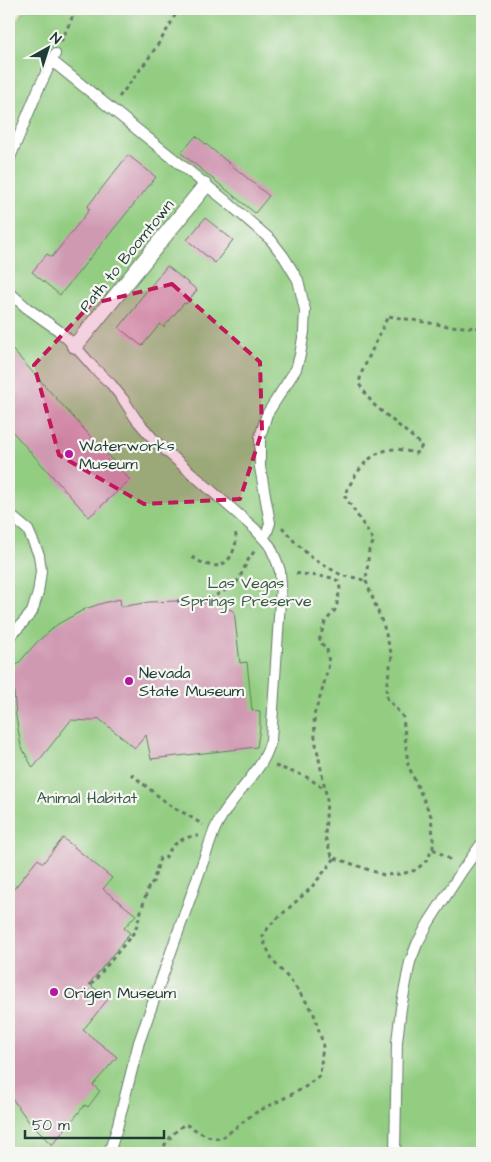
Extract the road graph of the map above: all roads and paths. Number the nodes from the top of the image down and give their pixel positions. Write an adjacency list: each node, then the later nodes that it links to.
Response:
1 (76, 9): 3 (path)
2 (178, 9): 4 (path)
3 (54, 58): 5 (lane); 6 (lane)
4 (119, 97)
5 (9, 160)
6 (205, 186): 9 (street, Path to Boomtown); 13 (lane)
7 (9, 292): 9 (lane)
8 (482, 328): 18 (path)
9 (74, 345): 11 (lane)
10 (9, 514): 20 (lane)
11 (242, 518): 13 (lane); 14 (path)
12 (277, 521): 16 (path)
13 (263, 538): 19 (path); 25 (lane)
14 (192, 557)
15 (288, 574): 17 (path)
16 (343, 576): 17 (path); 18 (path)
17 (338, 581): 23 (path)
18 (366, 581): 27 (path)
19 (178, 601)
20 (9, 637)
21 (269, 764): 23 (path)
22 (131, 774): 24 (path)
23 (325, 789): 28 (path)
24 (205, 826)
25 (212, 838): 30 (path); 31 (lane)
26 (482, 843): 33 (lane)
27 (433, 849): 28 (path); 29 (path)
28 (335, 858): 32 (path)
29 (456, 864)
30 (91, 985)
31 (109, 1153)
32 (160, 1153)
33 (395, 1153)

